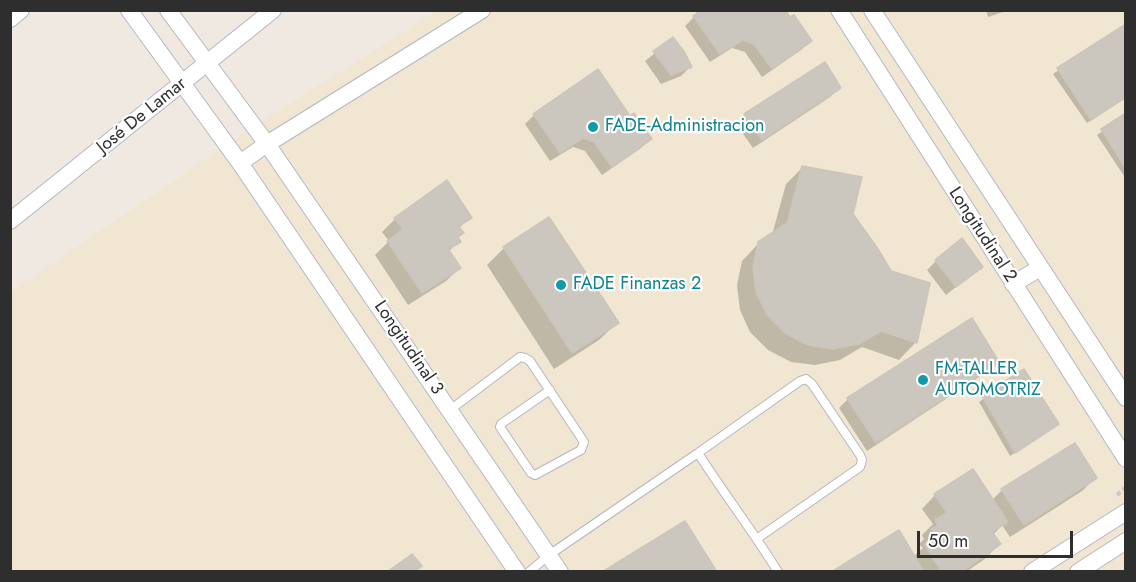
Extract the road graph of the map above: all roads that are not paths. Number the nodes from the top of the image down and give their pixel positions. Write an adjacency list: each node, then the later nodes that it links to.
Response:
1 (21, 10): 8 (street)
2 (129, 10): 10 (street, Longitudinal 3)
3 (168, 10): 9 (street, Longitudinal 3)
4 (273, 10): 9 (street, José De Lamar)
5 (482, 10): 11 (street)
6 (839, 10): 15 (street, Longitudinal 2)
7 (872, 10): 14 (street, Longitudinal 2)
8 (10, 19)
9 (208, 63): 10 (street, José De Lamar); 11 (street, Longitudinal 3)
10 (183, 83): 12 (street, Longitudinal 3); 13 (street, José De Lamar)
11 (267, 144): 12 (street); 18 (street, Longitudinal 3)
12 (240, 163): 25 (street, Longitudinal 3)
13 (10, 221)
14 (1040, 268): 15 (street); 17 (street, Longitudinal 2)
15 (1013, 284): 20 (street, Longitudinal 2)
16 (550, 390): 16 (lane); 18 (lane)
17 (1125, 398)
18 (450, 410): 24 (street, Longitudinal 3)
19 (698, 453): 22 (lane); 22 (lane); 24 (lane)
20 (1125, 459)
21 (1125, 512): 29 (street)
22 (758, 538): 28 (lane)
23 (1125, 541): 30 (street)
24 (549, 555): 26 (lane); 27 (street, Longitudinal 3)
25 (517, 572)
26 (529, 572)
27 (560, 572)
28 (778, 572)
29 (1032, 572)
30 (1078, 572)

